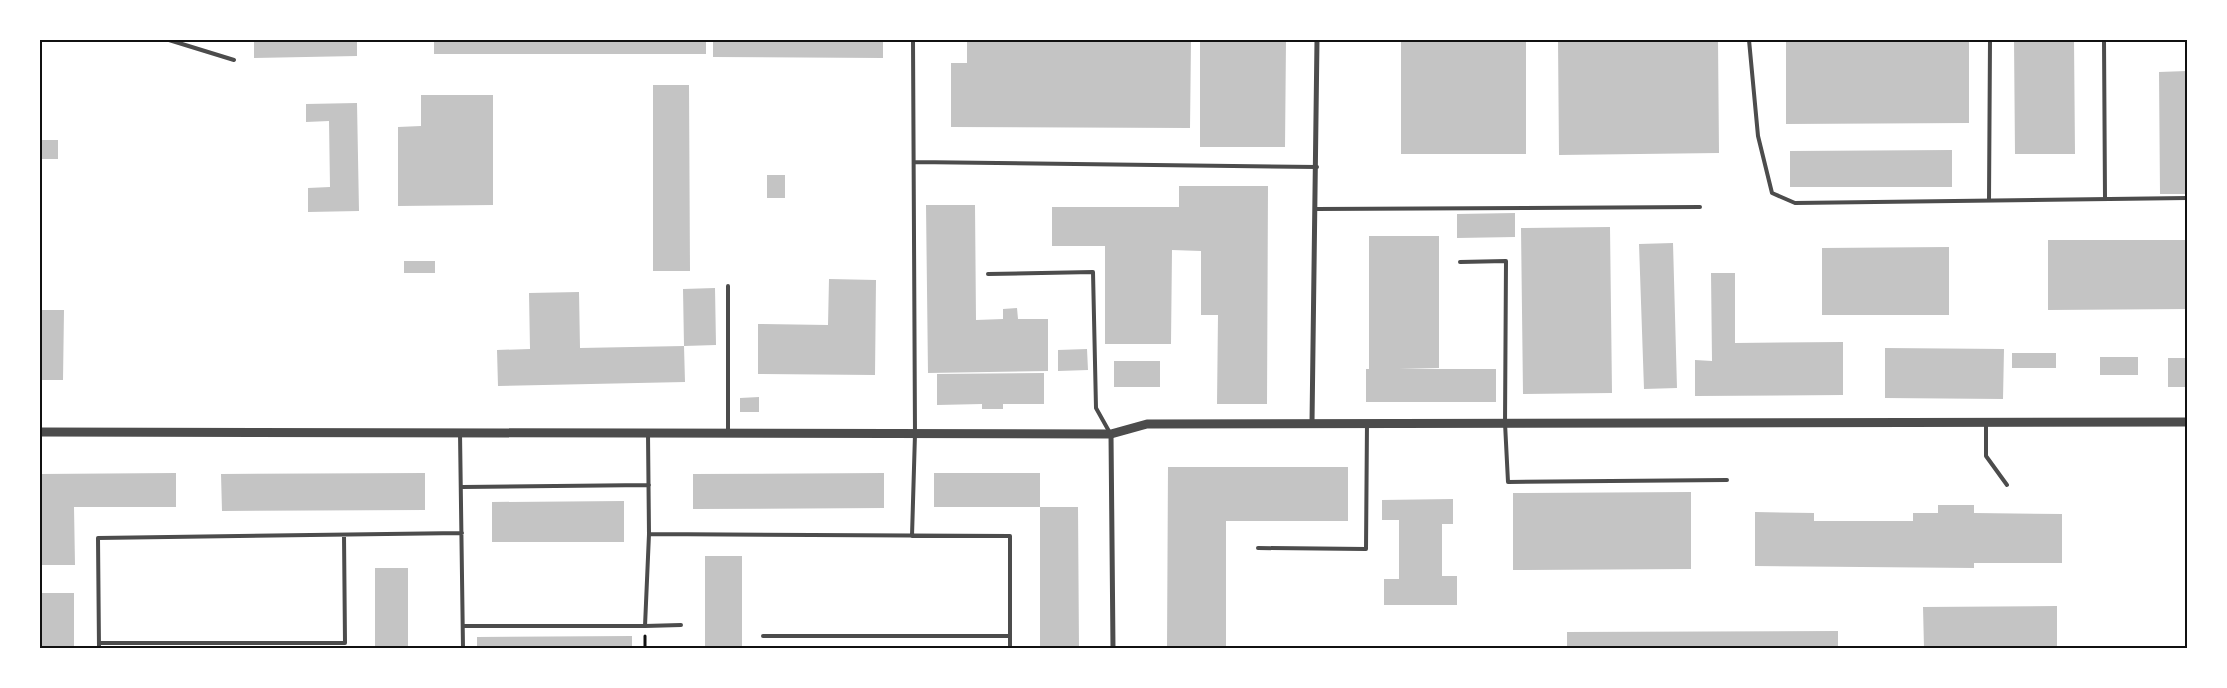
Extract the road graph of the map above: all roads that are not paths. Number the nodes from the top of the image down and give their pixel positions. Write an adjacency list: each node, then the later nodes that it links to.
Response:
1 (169, 40): 7 (lane)
2 (913, 40): 8 (lane)
3 (1317, 40): 9 (street)
4 (1749, 40): 12 (lane)
5 (1990, 40): 12 (lane)
6 (2104, 40): 11 (lane)
7 (234, 60)
8 (914, 162): 9 (lane); 27 (lane)
9 (1317, 167): 14 (street)
10 (2187, 198): 11 (lane)
11 (2105, 199): 12 (lane)
12 (1989, 200)
13 (1700, 207): 14 (lane)
14 (1316, 209): 20 (street)
15 (1460, 262): 22 (lane)
16 (988, 274): 28 (lane)
17 (728, 286): 26 (lane)
18 (1986, 422): 19 (street); 22 (street); 31 (lane)
19 (2187, 422)
20 (1312, 423): 21 (street); 28 (street)
21 (1367, 423): 22 (street); 37 (lane)
22 (1505, 423): 29 (lane)
23 (40, 432): 24 (street)
24 (460, 433): 25 (street); 32 (lane)
25 (648, 434): 26 (street); 30 (lane)
26 (728, 434): 27 (street)
27 (915, 434): 28 (street); 36 (lane)
28 (1111, 434): 46 (street)
29 (1727, 480)
30 (649, 485): 32 (lane); 34 (lane)
31 (2007, 485)
32 (462, 487): 33 (lane)
33 (462, 533): 35 (lane); 39 (lane)
34 (649, 534): 36 (lane); 40 (lane)
35 (344, 535): 43 (lane); 43 (lane)
36 (912, 536): 42 (lane)
37 (1258, 548)
38 (681, 625): 40 (lane)
39 (462, 626): 40 (lane); 44 (lane)
40 (646, 626)
41 (763, 636): 42 (lane)
42 (1010, 636): 45 (lane)
43 (99, 646)
44 (463, 648)
45 (1010, 648)
46 (1113, 648)

